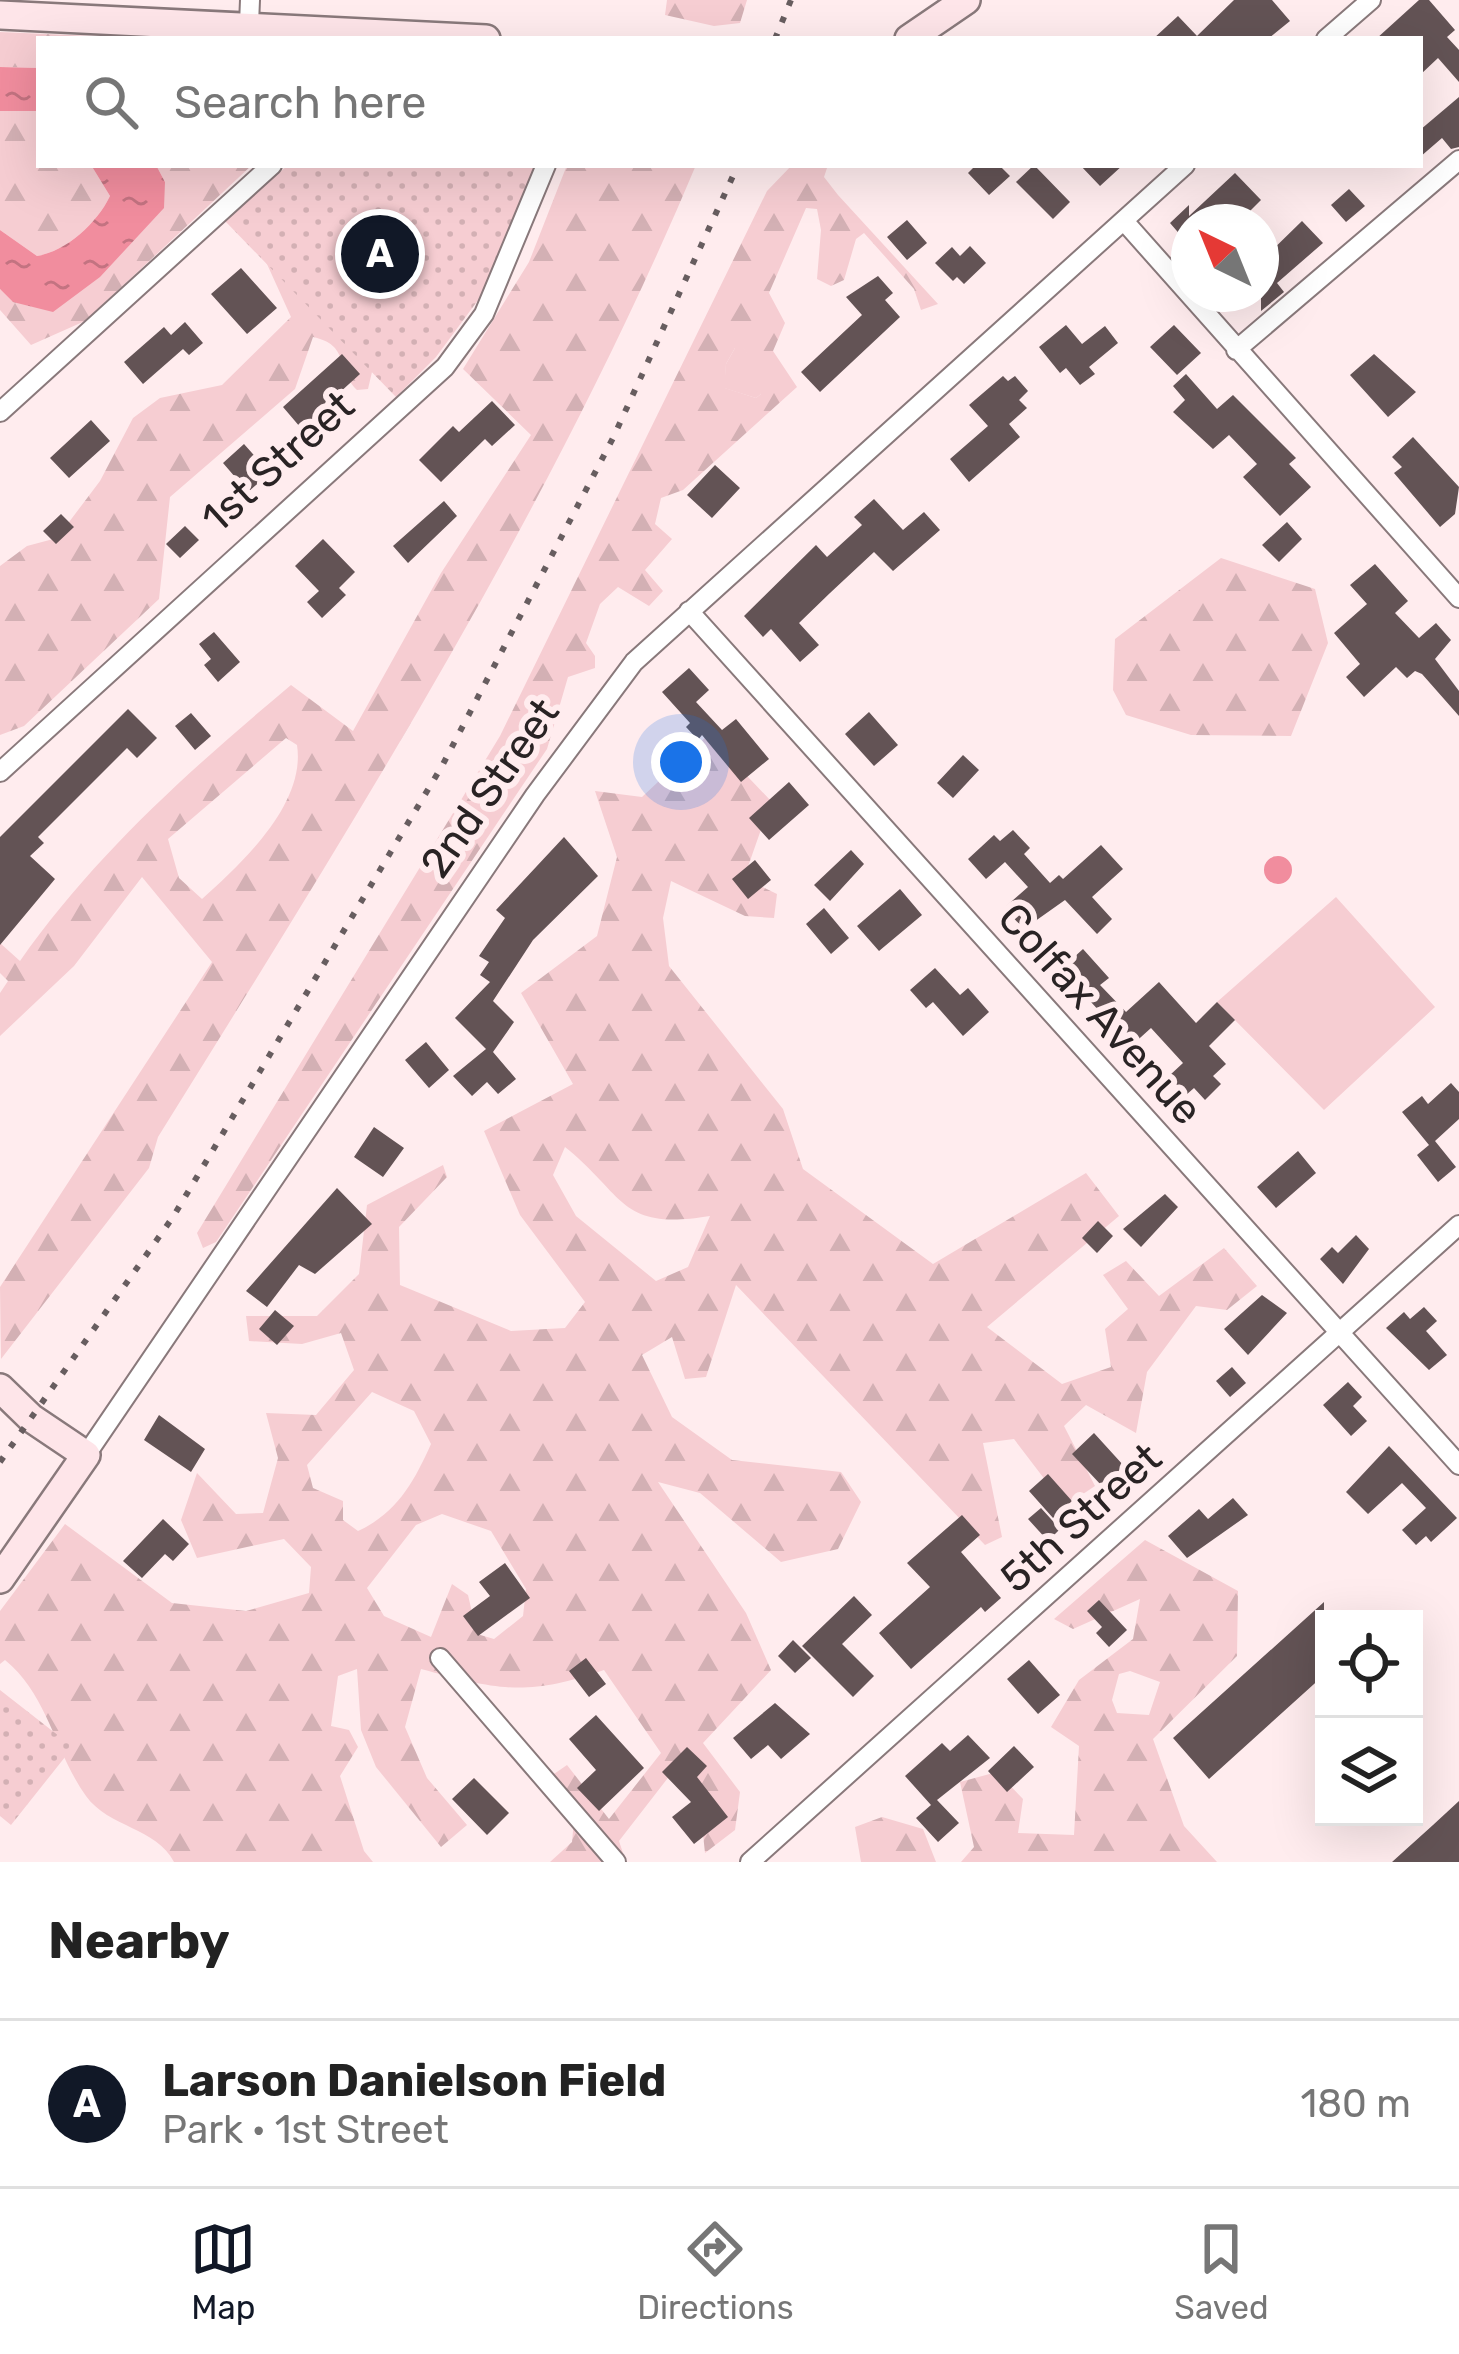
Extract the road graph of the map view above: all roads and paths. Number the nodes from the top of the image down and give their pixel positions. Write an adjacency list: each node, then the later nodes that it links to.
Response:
1 (966, 0): 6 (street)
2 (1370, 0): 7 (street)
3 (250, 12): 4 (street); 5 (street)
4 (0, 15)
5 (378, 36)
6 (913, 36)
7 (1329, 36)
8 (1459, 160): 13 (street)
9 (269, 168): 14 (street)
10 (545, 168): 17 (street, 1st Street)
11 (1182, 168): 12 (street, 2nd Street)
12 (1124, 220): 13 (street); 16 (street, 2nd Street)
13 (1236, 350): 15 (street)
14 (0, 412)
15 (1459, 598)
16 (688, 611): 19 (street, Colfax Avenue); 21 (street, 2nd Street)
17 (0, 772)
18 (1459, 1225): 19 (street, 5th Street)
19 (1340, 1334): 22 (street, Colfax Avenue); 26 (street, 5th Street)
20 (0, 1388): 21 (street)
21 (86, 1455): 23 (street, 2nd Street)
22 (1459, 1465)
23 (0, 1579)
24 (440, 1658): 25 (street)
25 (616, 1862)
26 (750, 1862)

